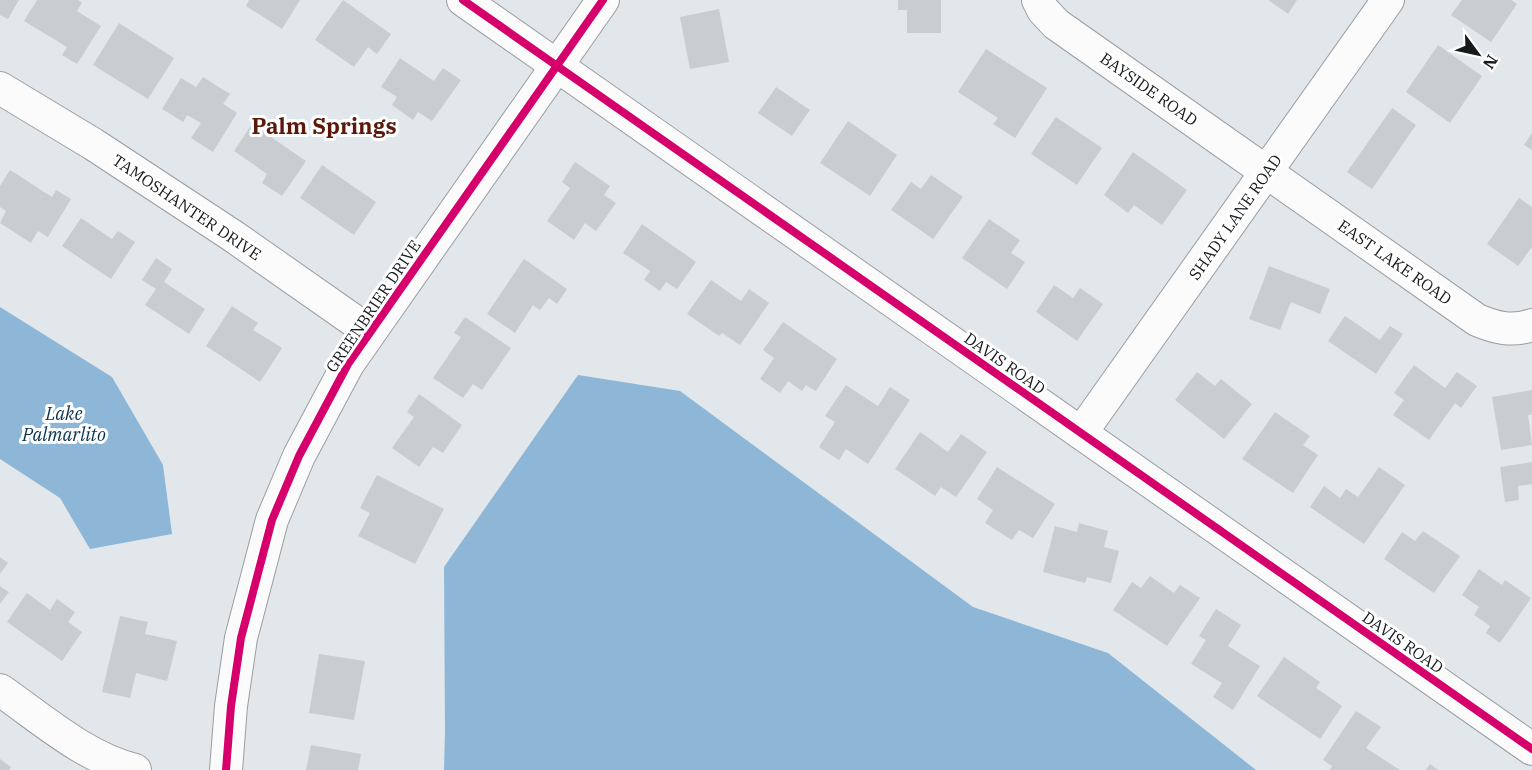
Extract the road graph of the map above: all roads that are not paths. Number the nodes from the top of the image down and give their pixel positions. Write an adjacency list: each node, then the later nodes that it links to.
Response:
1 (463, 0): 5 (street, DAVIS ROAD)
2 (603, 0): 5 (street, GREENBRIER DRIVE)
3 (1038, 0): 7 (street, BAYSIDE ROAD)
4 (1388, 0): 7 (street, SHADY LANE ROAD)
5 (557, 65): 9 (street, GREENBRIER DRIVE); 10 (street, DAVIS ROAD)
6 (0, 88): 9 (street, TAMOSHANTER DRIVE)
7 (1266, 172): 8 (street, EAST LAKE ROAD); 10 (street, SHADY LANE ROAD)
8 (1532, 325)
9 (370, 332): 14 (street, GREENBRIER DRIVE)
10 (1081, 433): 12 (street, DAVIS ROAD)
11 (0, 690): 13 (street)
12 (1532, 749)
13 (135, 770)
14 (226, 770)

